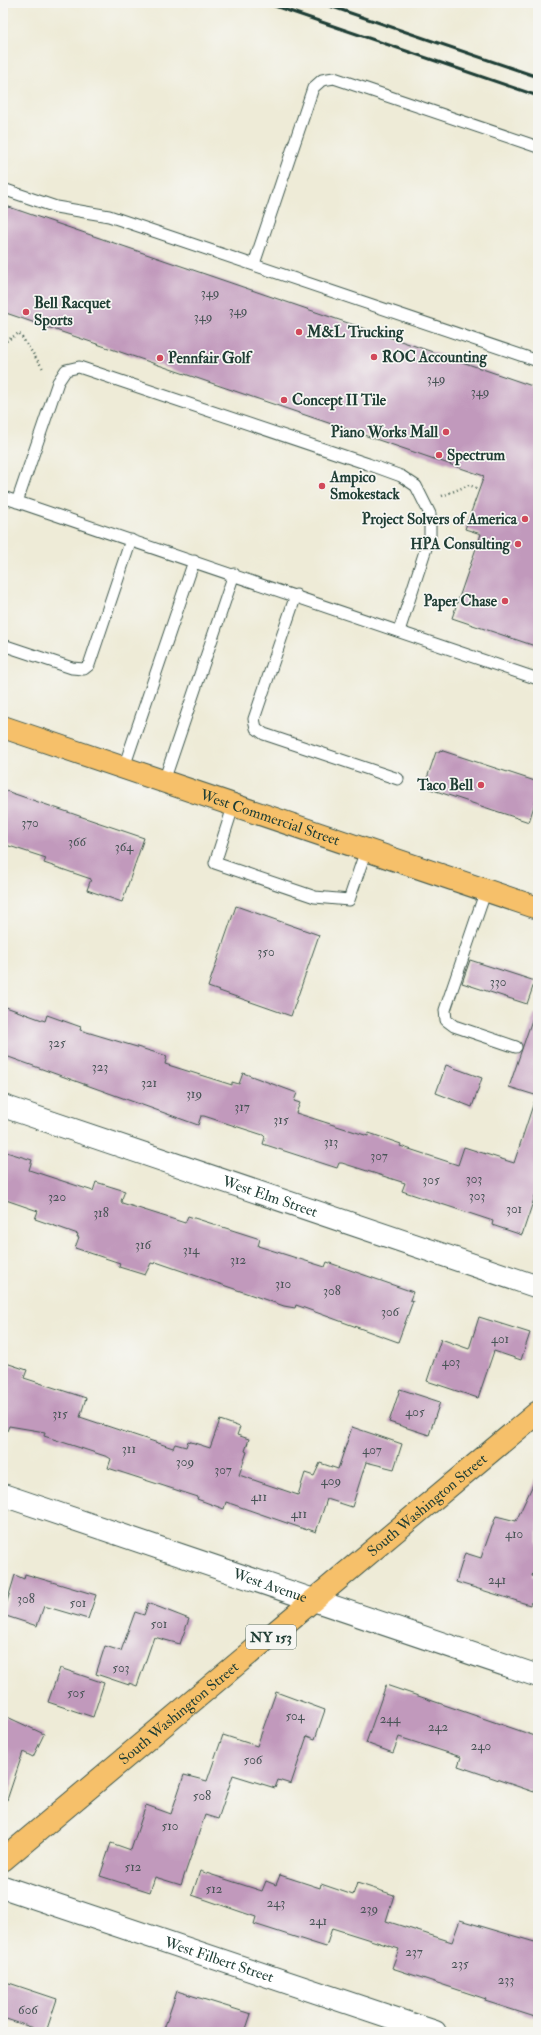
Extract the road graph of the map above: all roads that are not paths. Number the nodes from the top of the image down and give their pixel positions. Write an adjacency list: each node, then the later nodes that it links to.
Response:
1 (538, 147): 3 (lane)
2 (3, 189): 3 (lane)
3 (254, 264): 4 (lane)
4 (538, 361)
5 (3, 497): 6 (lane)
6 (18, 502): 7 (lane); 11 (lane)
7 (131, 540): 8 (lane); 12 (lane)
8 (194, 561): 9 (lane); 15 (lane)
9 (234, 574): 10 (lane); 17 (lane)
10 (296, 595): 11 (lane); 16 (lane)
11 (399, 631): 13 (lane)
12 (3, 645)
13 (538, 678)
14 (3, 727): 15 (main road, West Commercial Street)
15 (124, 767): 17 (main road, West Commercial Street)
16 (398, 779)
17 (164, 781): 18 (main road, West Commercial Street)
18 (234, 804): 19 (main road, West Commercial Street); 19 (lane)
19 (366, 850): 20 (main road, West Commercial Street)
20 (486, 890): 21 (main road, West Commercial Street); 22 (lane)
21 (538, 908)
22 (516, 1047)
23 (3, 1106): 24 (street, West Elm Street)
24 (538, 1287)
25 (538, 1412): 27 (main road, South Washington Street / NY 153)
26 (3, 1495): 27 (street, West Avenue)
27 (313, 1601): 28 (street, West Avenue); 29 (main road, South Washington Street / NY 153)
28 (538, 1676)
29 (3, 1860)
30 (3, 1887): 31 (street, West Filbert Street)
31 (435, 2032)

